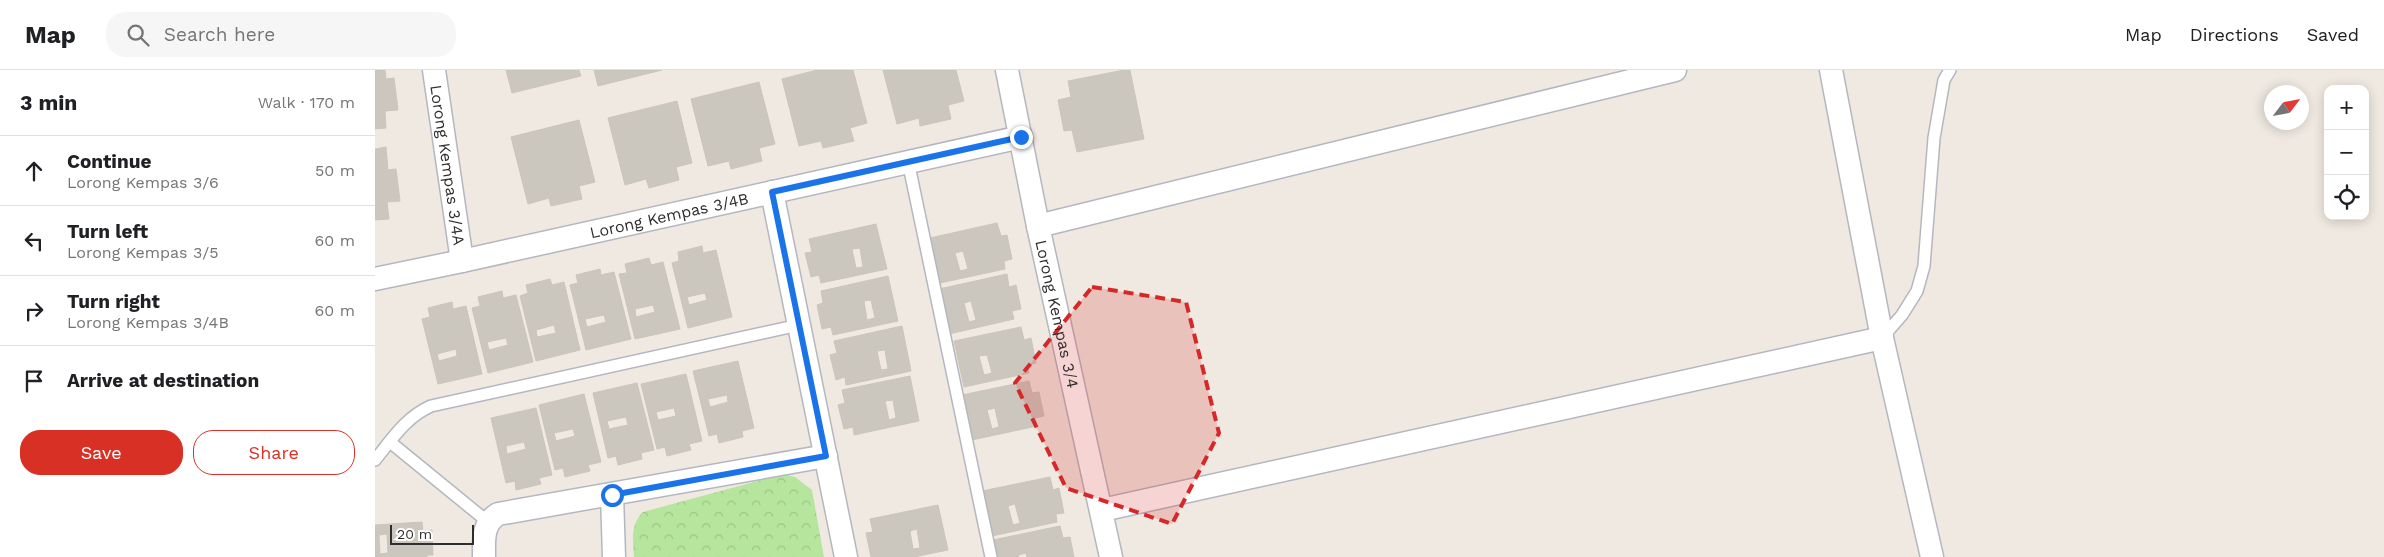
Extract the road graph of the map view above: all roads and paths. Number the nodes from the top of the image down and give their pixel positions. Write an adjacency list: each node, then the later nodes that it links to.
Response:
1 (435, 70): 10 (street, Lorong Kempas 3/4A)
2 (1007, 70): 6 (street, Lorong Kempas 3/4)
3 (1675, 70): 9 (street)
4 (1831, 70): 13 (street)
5 (1950, 70): 13 (lane)
6 (1021, 137): 7 (street, Lorong Kempas 3/4B); 9 (street, Lorong Kempas 3/4)
7 (909, 161): 8 (street, Lorong Kempas 3/4B); 23 (lane)
8 (772, 192): 10 (street, Lorong Kempas 3/4B); 12 (street)
9 (1038, 226): 18 (street, Lorong Kempas 3/4)
10 (462, 261): 11 (street, Lorong Kempas 3/4B)
11 (375, 279)
12 (799, 325): 14 (lane); 15 (street)
13 (1882, 338): 18 (street); 25 (street)
14 (390, 442): 16 (lane); 19 (lane)
15 (826, 456): 17 (street); 22 (street)
16 (375, 460)
17 (612, 495): 19 (street); 21 (street)
18 (1101, 510): 24 (street, Lorong Kempas 3/4)
19 (488, 522): 20 (street)
20 (484, 557)
21 (614, 557)
22 (846, 557)
23 (991, 557)
24 (1111, 557)
25 (1931, 557)

